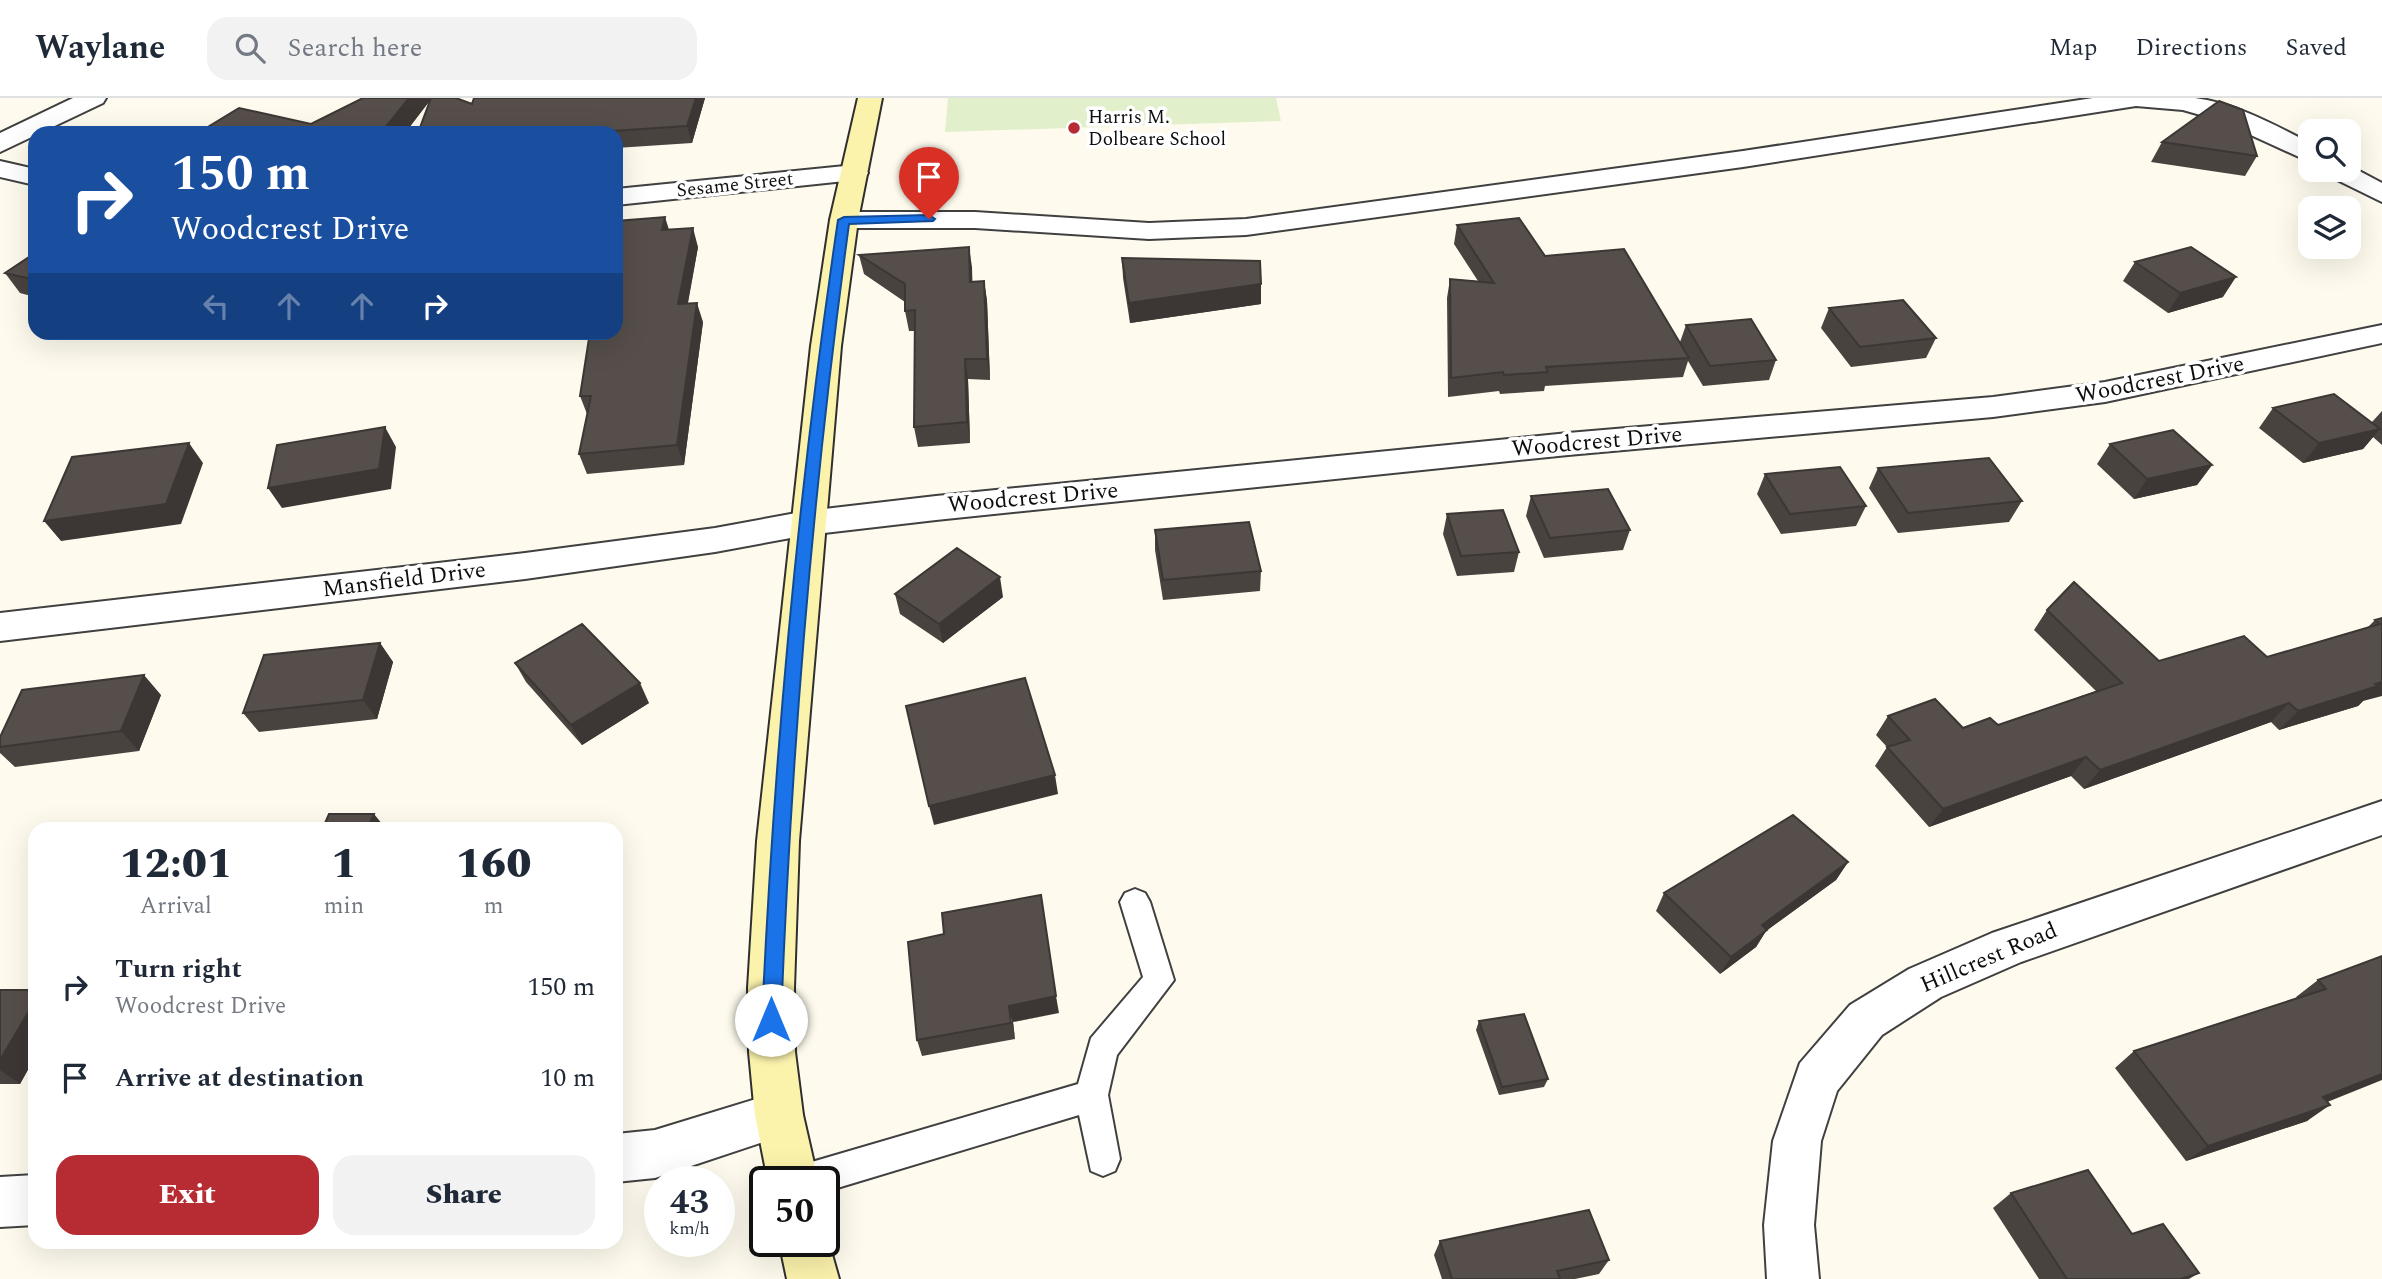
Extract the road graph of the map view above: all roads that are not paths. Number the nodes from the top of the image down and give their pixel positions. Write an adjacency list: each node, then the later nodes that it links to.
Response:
1 (94, 98): 3 (street)
2 (870, 98): 8 (main road)
3 (32, 126)
4 (28, 128): 5 (street)
5 (0, 144)
6 (2298, 148): 13 (street)
7 (0, 169): 9 (street)
8 (855, 173): 12 (street, Sesame Street); 13 (main road)
9 (28, 175)
10 (2360, 182): 11 (street)
11 (2382, 194)
12 (623, 196)
13 (844, 220): 15 (main road)
14 (2382, 334): 15 (street, Woodcrest Drive)
15 (807, 523): 16 (street, Mansfield Drive); 20 (main road)
16 (0, 627)
17 (2382, 818): 29 (street, Hillcrest Road)
18 (1135, 902): 19 (lane)
19 (1092, 1095): 22 (lane); 24 (lane)
20 (779, 1115): 21 (street); 23 (main road)
21 (623, 1157)
22 (1103, 1159)
23 (790, 1166)
24 (840, 1171)
25 (28, 1200): 26 (street)
26 (0, 1202)
27 (808, 1257): 28 (main road)
28 (813, 1279)
29 (1793, 1279)

